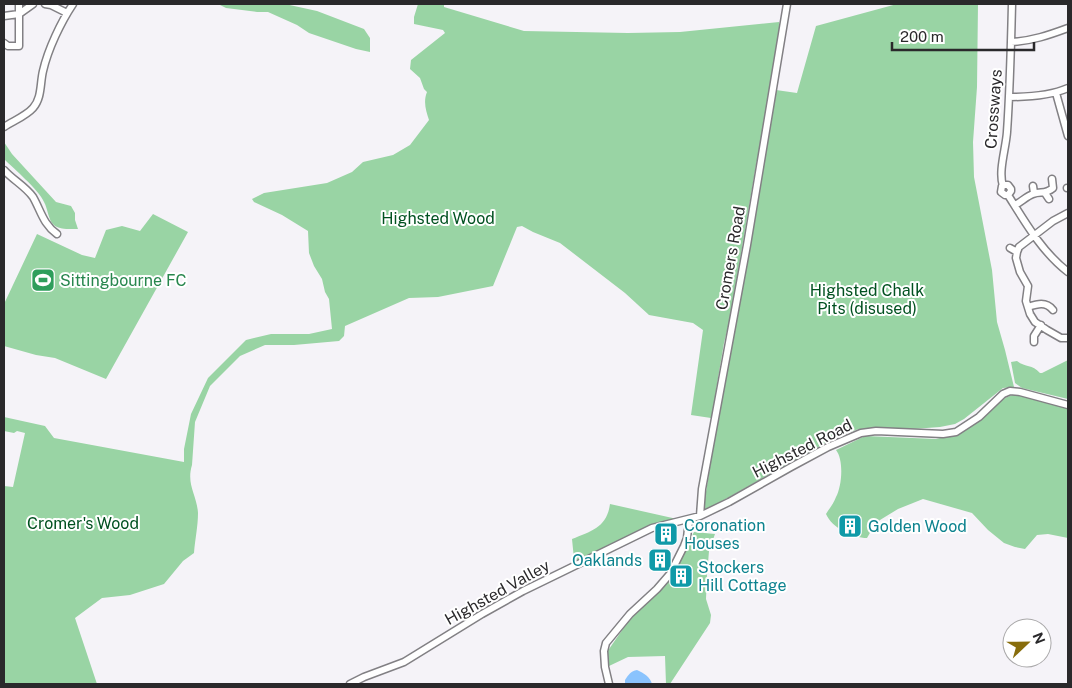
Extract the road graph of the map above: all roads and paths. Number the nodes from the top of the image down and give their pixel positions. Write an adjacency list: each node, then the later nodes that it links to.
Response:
1 (19, 4): 8 (street)
2 (33, 4): 8 (street)
3 (45, 4): 7 (street)
4 (73, 4): 7 (street)
5 (787, 4): 37 (street, Cromers Road)
6 (1012, 4): 11 (street, Crossways)
7 (67, 13): 16 (street)
8 (20, 14): 9 (street); 12 (street)
9 (4, 16)
10 (1068, 28): 11 (street)
11 (1011, 42): 15 (street, Crossways)
12 (4, 43)
13 (1068, 88): 14 (street)
14 (1056, 93): 15 (street); 17 (street)
15 (1008, 97): 24 (street, Crossways)
16 (4, 127)
17 (1068, 136)
18 (4, 170): 26 (street)
19 (1052, 179): 22 (street)
20 (1033, 186): 21 (street)
21 (1034, 193): 22 (street); 24 (street)
22 (1045, 193): 23 (street)
23 (1049, 200)
24 (1015, 206): 27 (street, Crossways)
25 (1068, 213): 27 (street)
26 (57, 234)
27 (1034, 235): 29 (street); 30 (street, Crossways)
28 (1010, 248): 29 (street)
29 (1017, 252): 31 (street)
30 (1068, 272)
31 (1028, 307): 32 (street); 33 (street)
32 (1053, 310)
33 (1041, 325): 34 (street); 35 (street)
34 (1068, 338)
35 (1034, 342)
36 (1068, 405): 37 (street, Highsted Road)
37 (700, 516): 38 (street, Highsted Road)
38 (689, 520): 39 (street, Highsted Valley); 40 (street)
39 (350, 684)
40 (609, 684)

